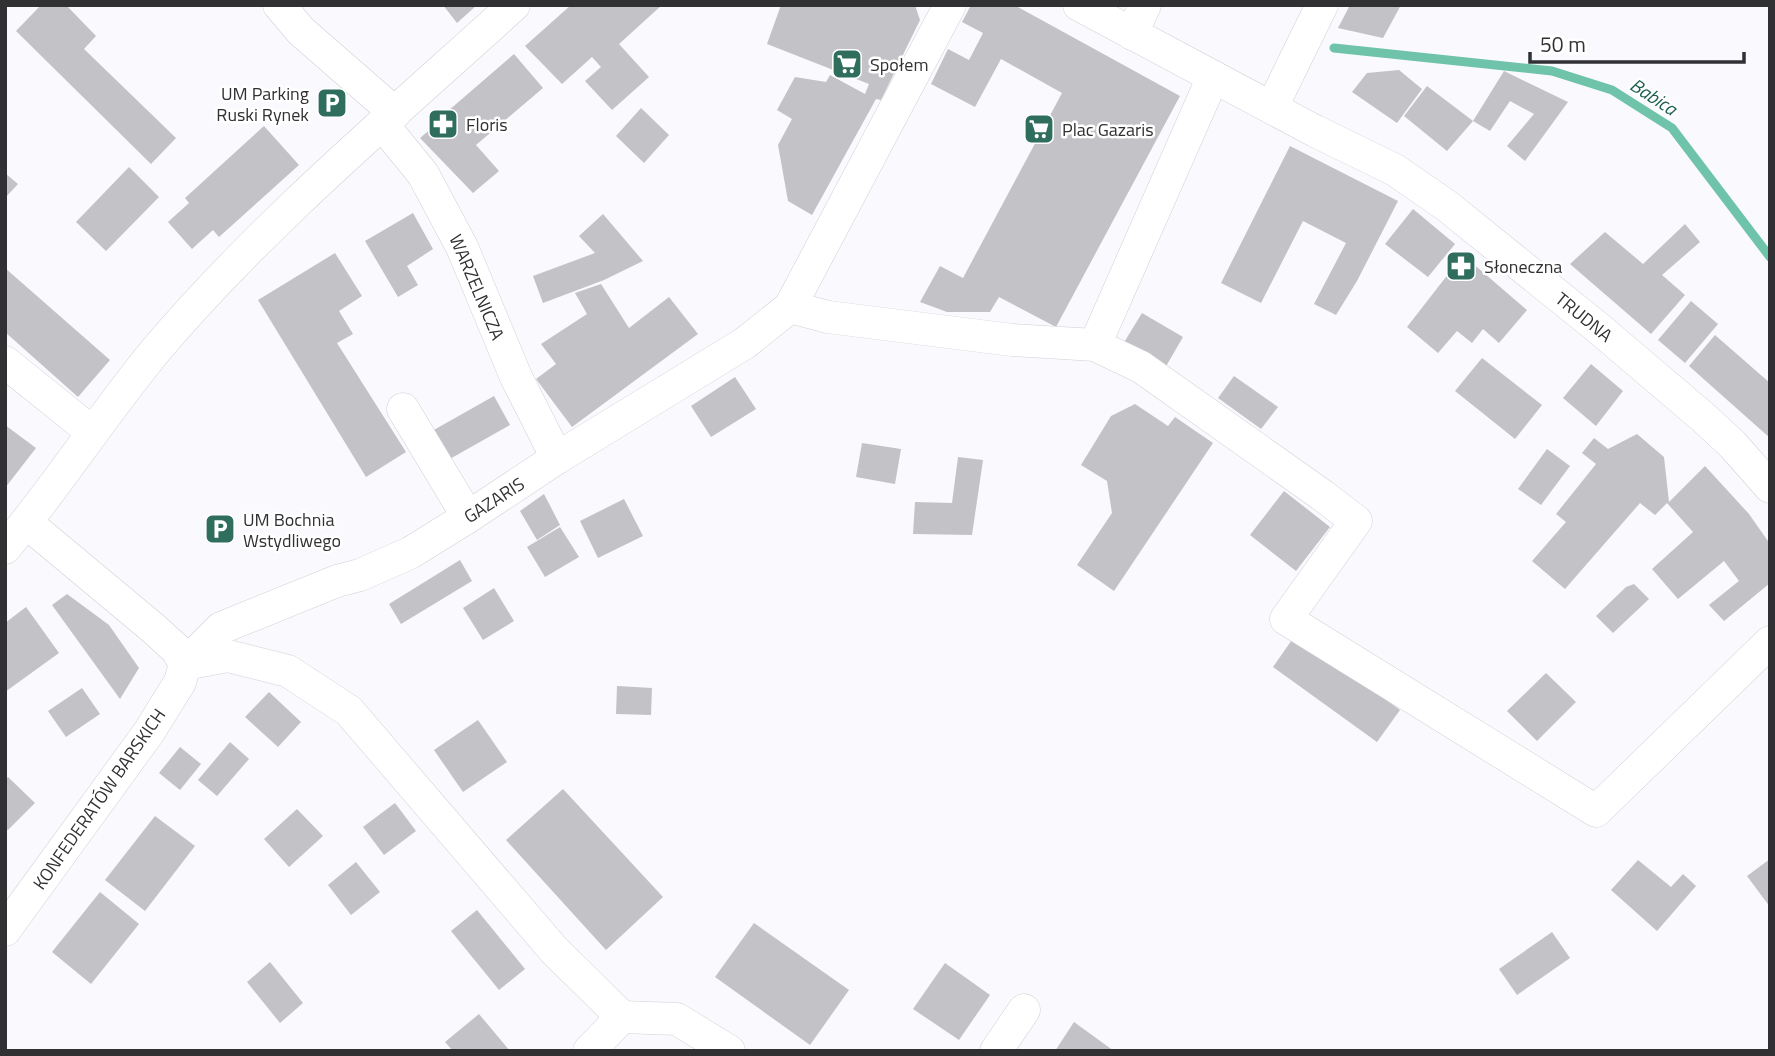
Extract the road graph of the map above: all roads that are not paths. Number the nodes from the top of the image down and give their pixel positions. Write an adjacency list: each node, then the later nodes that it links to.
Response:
1 (279, 5): 10 (street, WARZELNICZA)
2 (514, 5): 10 (street)
3 (950, 5): 11 (street)
4 (1079, 5): 7 (street, TRUDNA)
5 (1145, 5): 7 (street)
6 (1322, 5): 9 (street)
7 (1132, 34): 8 (street, TRUDNA)
8 (1213, 77): 9 (street, TRUDNA); 12 (street)
9 (1272, 107): 17 (street, TRUDNA)
10 (389, 119): 15 (street); 16 (street, WARZELNICZA)
11 (790, 307): 12 (street); 16 (street, GAZARIS)
12 (1095, 345): 20 (street)
13 (5, 362): 15 (street)
14 (403, 409): 18 (street)
15 (92, 432): 19 (street)
16 (557, 458): 18 (street, GAZARIS)
17 (1770, 487)
18 (468, 517): 21 (street, GAZARIS)
19 (12, 537): 21 (street)
20 (1770, 642)
21 (185, 664): 22 (street, KONFEDERATÓW BARSKICH); 24 (street)
22 (5, 930)
23 (1024, 1010): 27 (street)
24 (622, 1017): 25 (street); 26 (street)
25 (589, 1051)
26 (729, 1051)
27 (996, 1051)

